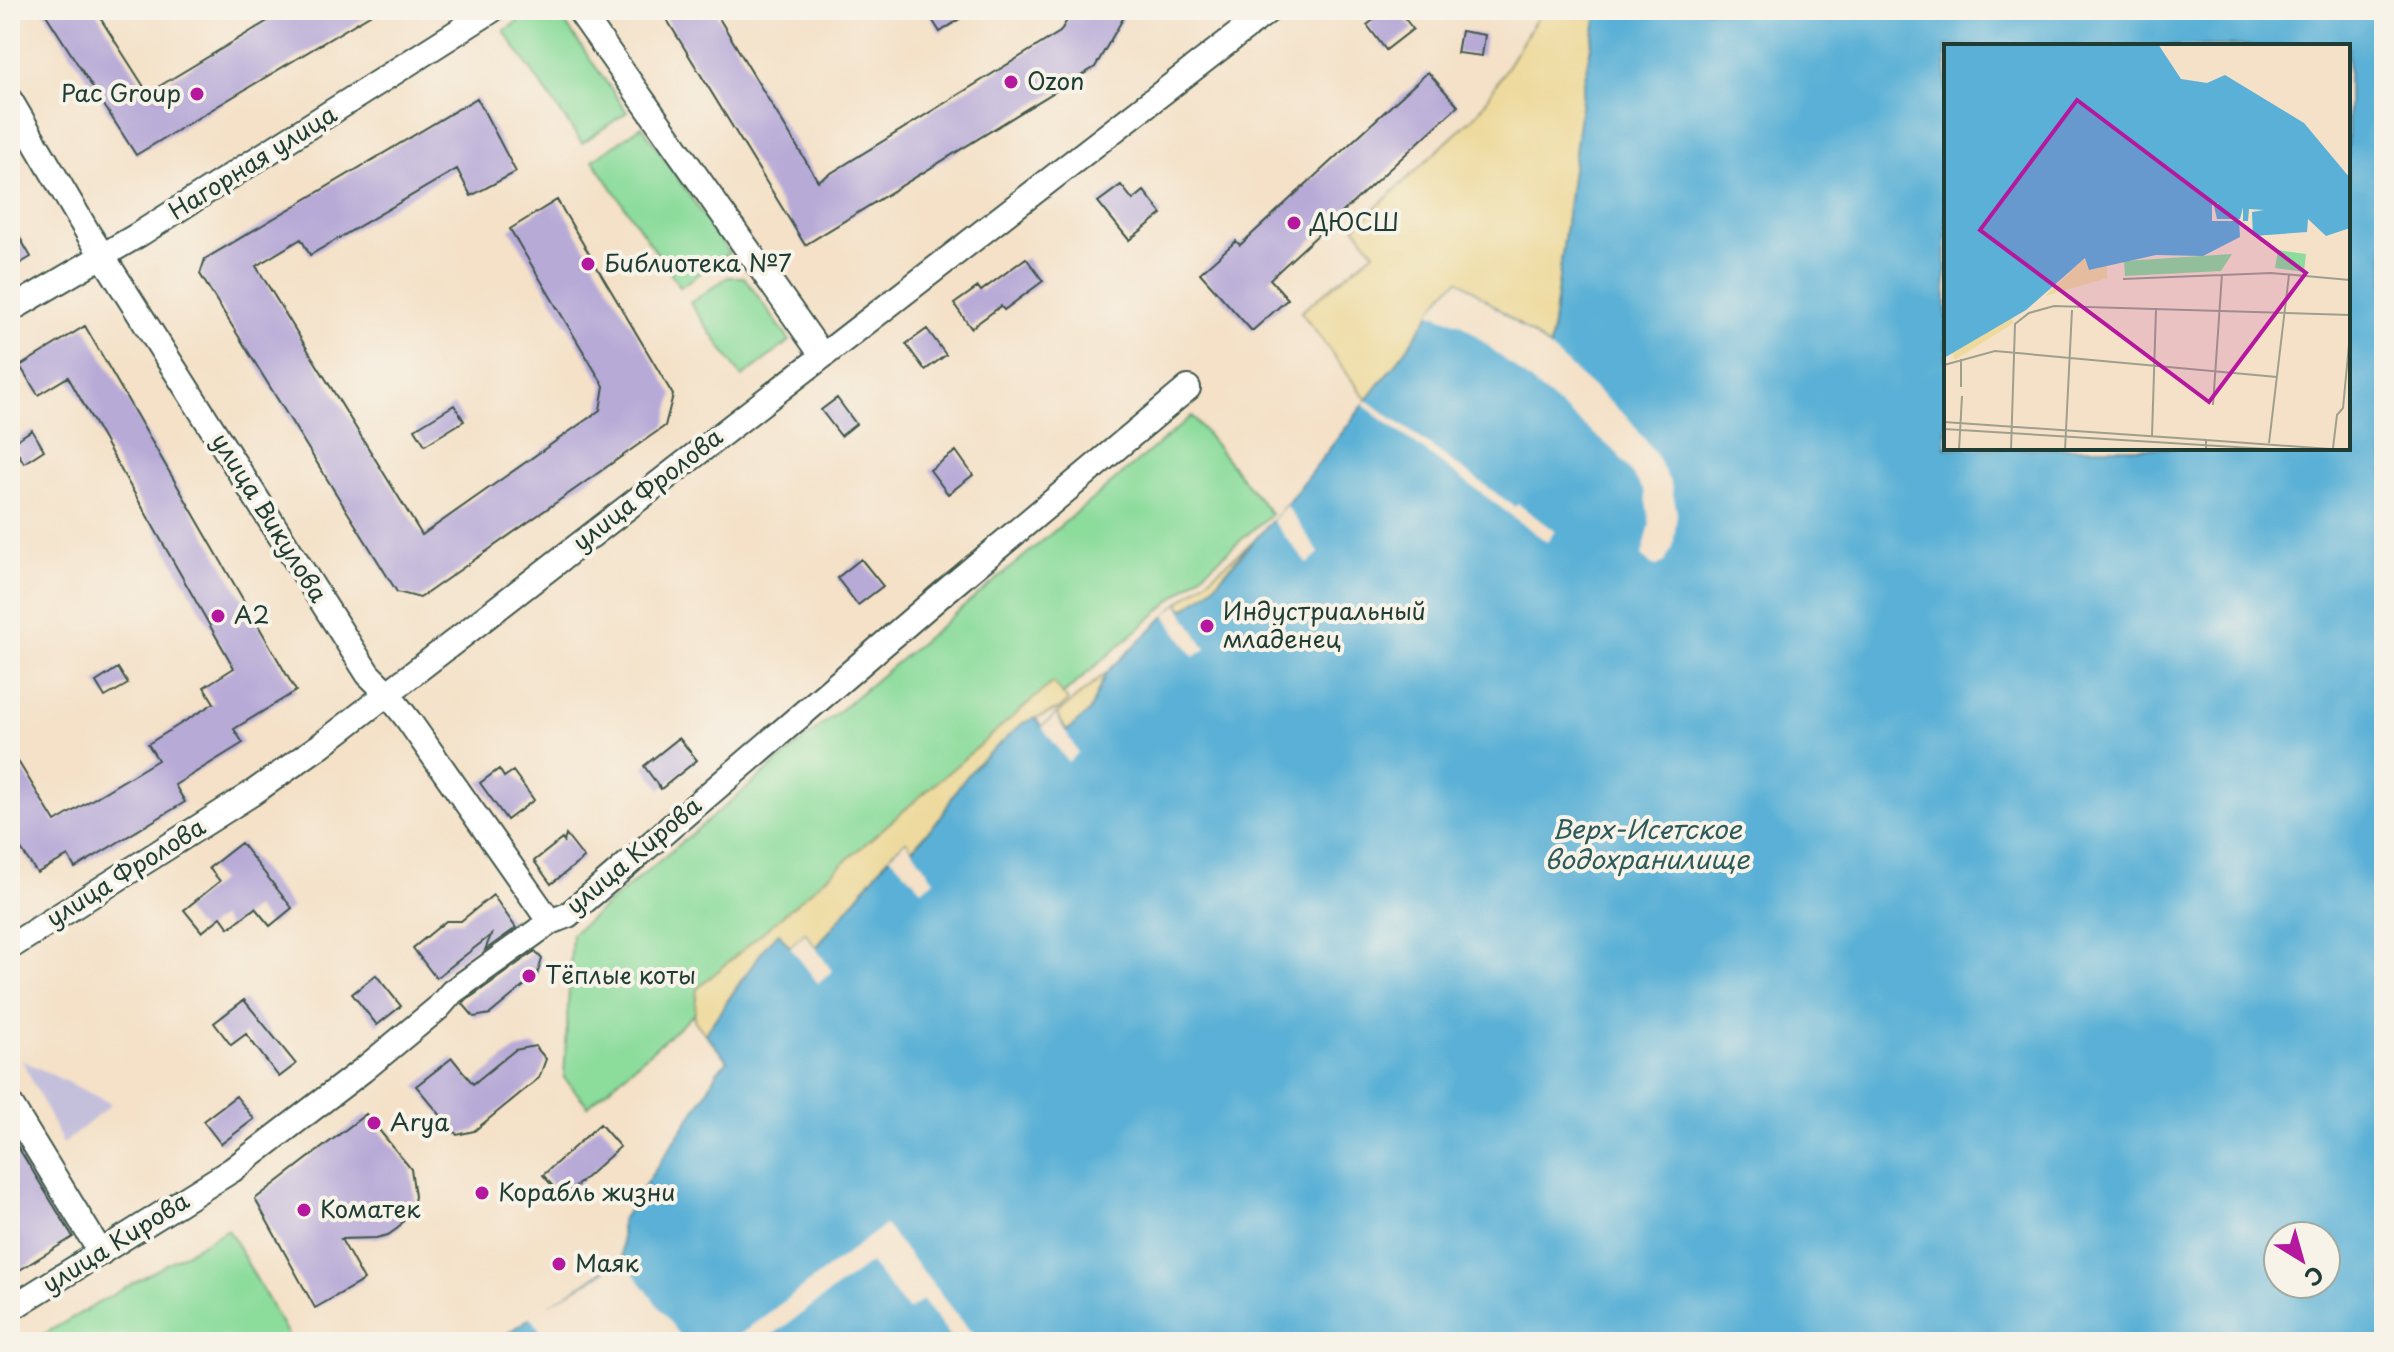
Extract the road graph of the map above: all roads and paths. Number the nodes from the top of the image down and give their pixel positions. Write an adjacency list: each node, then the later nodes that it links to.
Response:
1 (492, 10): 5 (street, Нагорная улица)
2 (579, 10): 7 (street)
3 (1269, 10): 7 (street, улица Фролова)
4 (10, 100): 5 (street, улица Викулова)
5 (103, 256): 6 (street, Нагорная улица); 9 (street, улица Викулова)
6 (10, 310)
7 (822, 355): 9 (street, улица Фролова)
8 (1188, 388): 10 (street, улица Кирова)
9 (388, 694): 10 (street, улица Викулова); 11 (street, улица Фролова)
10 (550, 922): 13 (street, улица Кирова)
11 (10, 947)
12 (10, 1104): 13 (street)
13 (101, 1253): 14 (street, улица Кирова)
14 (10, 1309)

